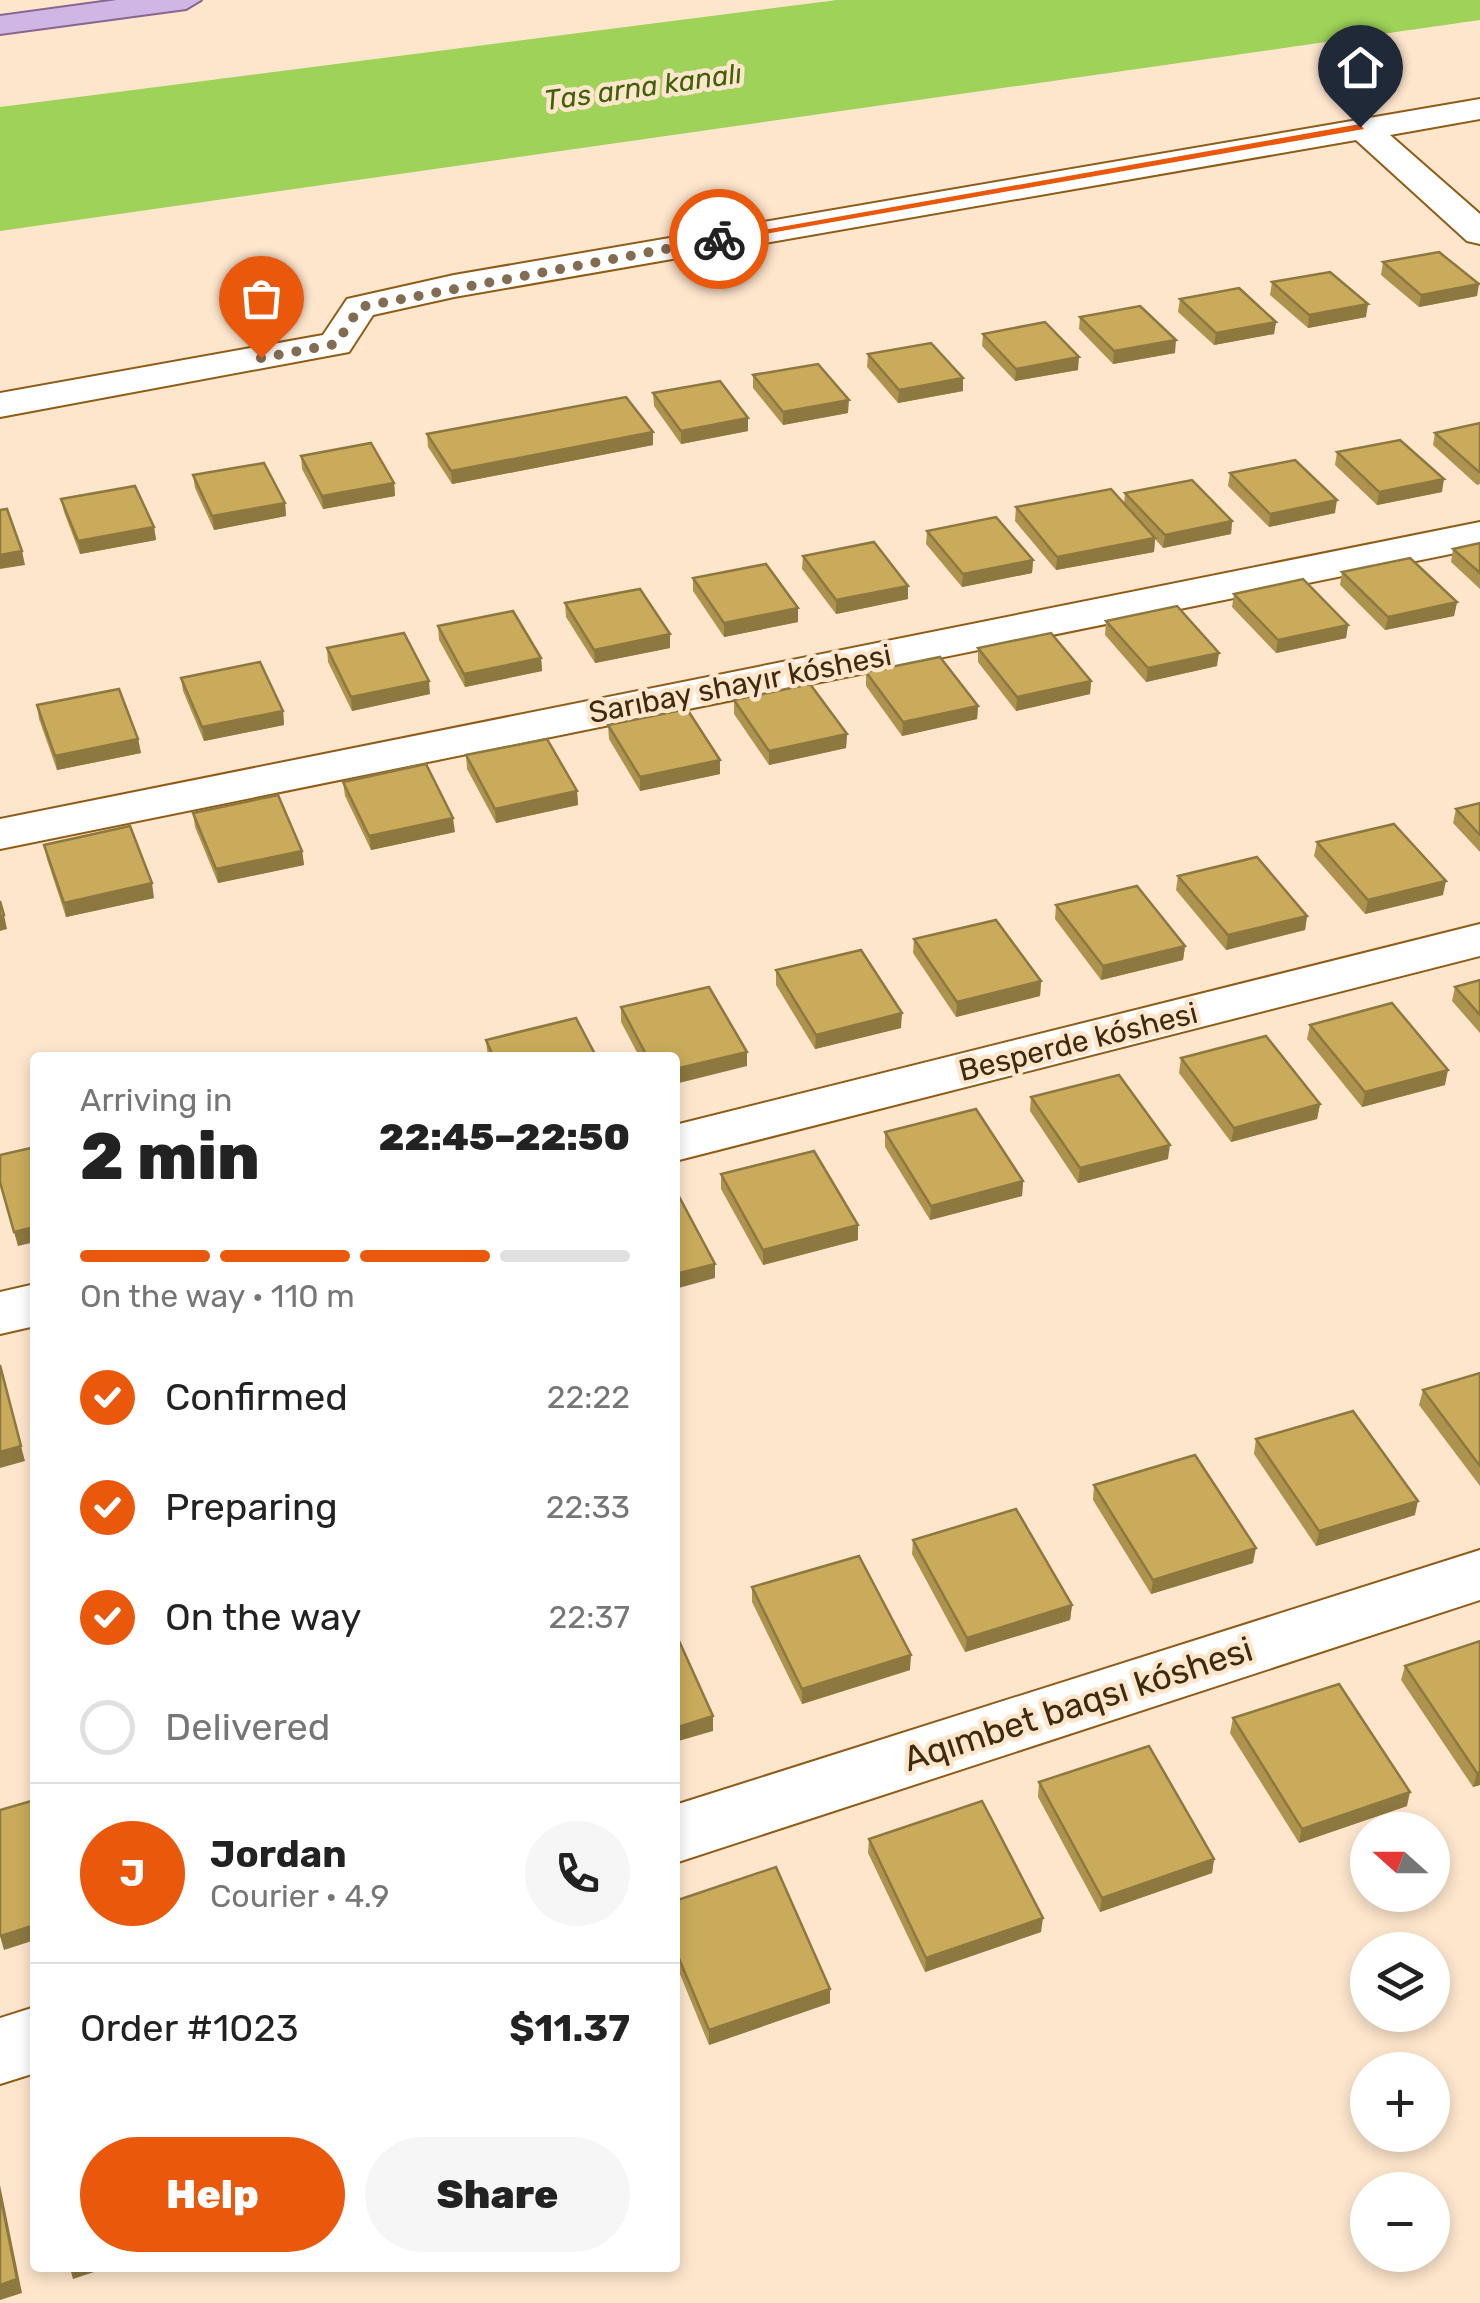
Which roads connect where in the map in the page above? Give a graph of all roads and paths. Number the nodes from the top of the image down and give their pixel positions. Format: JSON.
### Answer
{"nodes":[{"id":1,"x":186,"y":0,"type":"edge"},
{"id":2,"x":0,"y":25,"type":"edge"},
{"id":3,"x":1480,"y":109,"type":"edge"},
{"id":4,"x":1360,"y":127,"type":"junction"},
{"id":5,"x":1480,"y":233,"type":"edge"},
{"id":6,"x":0,"y":405,"type":"edge"},
{"id":7,"x":1480,"y":535,"type":"edge"},
{"id":8,"x":0,"y":834,"type":"edge"},
{"id":9,"x":1480,"y":940,"type":"edge"},
{"id":10,"x":680,"y":1142,"type":"edge"},
{"id":11,"x":30,"y":1305,"type":"edge"},
{"id":12,"x":0,"y":1314,"type":"edge"},
{"id":13,"x":1480,"y":1575,"type":"edge"},
{"id":14,"x":680,"y":1832,"type":"edge"},
{"id":15,"x":30,"y":2042,"type":"edge"},
{"id":16,"x":0,"y":2051,"type":"edge"}],
"edges":[{"from":1,"to":2,"type":"main road"},
{"from":3,"to":4,"type":"street"},
{"from":4,"to":5,"type":"street"},
{"from":4,"to":6,"type":"street"},
{"from":7,"to":8,"type":"street","name":"Sarıbay shayır kóshesi"},
{"from":9,"to":10,"type":"street","name":"Besperde kóshesi"},
{"from":11,"to":12,"type":"street"},
{"from":13,"to":14,"type":"street","name":"Aqımbet baqsı kóshesi"},
{"from":15,"to":16,"type":"street"}]}
